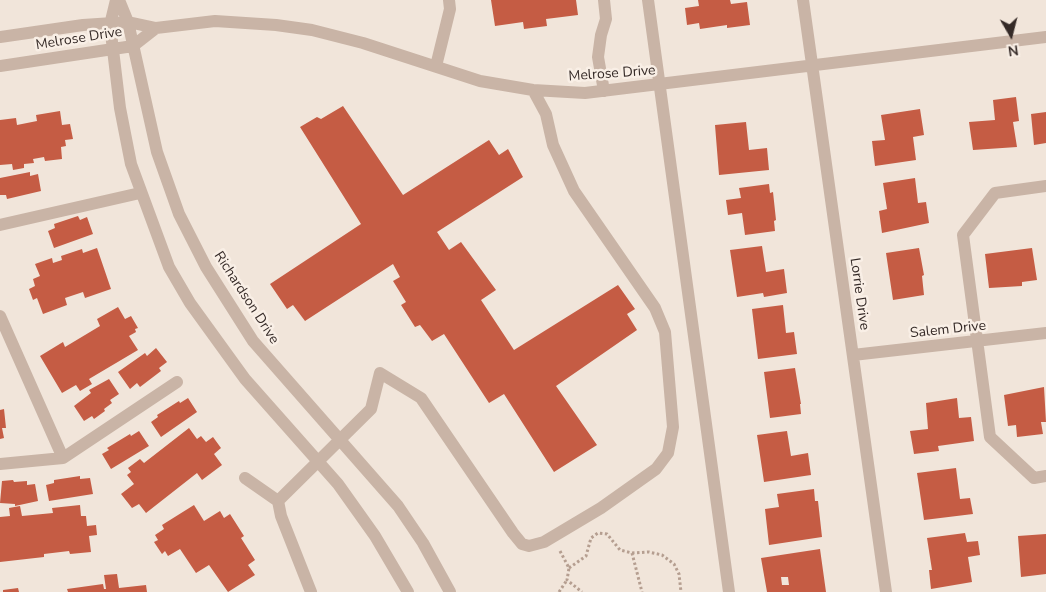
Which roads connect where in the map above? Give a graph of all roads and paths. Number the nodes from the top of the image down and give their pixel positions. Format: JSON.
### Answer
{"nodes":[{"id":1,"x":117,"y":0,"type":"edge"},
{"id":2,"x":449,"y":0,"type":"edge"},
{"id":3,"x":604,"y":0,"type":"edge"},
{"id":4,"x":648,"y":0,"type":"edge"},
{"id":5,"x":803,"y":0,"type":"edge"},
{"id":6,"x":128,"y":22,"type":"junction"},
{"id":7,"x":110,"y":24,"type":"junction"},
{"id":8,"x":156,"y":28,"type":"junction"},
{"id":9,"x":0,"y":36,"type":"edge"},
{"id":10,"x":1046,"y":37,"type":"edge"},
{"id":11,"x":133,"y":46,"type":"junction"},
{"id":12,"x":113,"y":50,"type":"junction"},
{"id":13,"x":0,"y":66,"type":"edge"},
{"id":14,"x":436,"y":66,"type":"junction"},
{"id":15,"x":812,"y":67,"type":"junction"},
{"id":16,"x":659,"y":85,"type":"junction"},
{"id":17,"x":533,"y":90,"type":"junction"},
{"id":18,"x":604,"y":92,"type":"junction"},
{"id":19,"x":1046,"y":186,"type":"edge"},
{"id":20,"x":140,"y":193,"type":"junction"},
{"id":21,"x":0,"y":225,"type":"edge"},
{"id":22,"x":0,"y":316,"type":"edge"},
{"id":23,"x":1046,"y":333,"type":"edge"},
{"id":24,"x":976,"y":343,"type":"junction"},
{"id":25,"x":853,"y":355,"type":"junction"},
{"id":26,"x":177,"y":382,"type":"dead end"},
{"id":27,"x":341,"y":439,"type":"junction"},
{"id":28,"x":63,"y":458,"type":"junction"},
{"id":29,"x":318,"y":462,"type":"junction"},
{"id":30,"x":0,"y":464,"type":"edge"},
{"id":31,"x":1046,"y":476,"type":"edge"},
{"id":32,"x":245,"y":478,"type":"dead end"},
{"id":33,"x":278,"y":501,"type":"junction"},
{"id":34,"x":559,"y":548,"type":"dead end"},
{"id":35,"x":632,"y":553,"type":"junction"},
{"id":36,"x":569,"y":568,"type":"junction"},
{"id":37,"x":567,"y":580,"type":"junction"},
{"id":38,"x":311,"y":592,"type":"edge"},
{"id":39,"x":408,"y":592,"type":"edge"},
{"id":40,"x":450,"y":592,"type":"edge"},
{"id":41,"x":560,"y":592,"type":"edge"},
{"id":42,"x":582,"y":592,"type":"edge"},
{"id":43,"x":642,"y":592,"type":"edge"},
{"id":44,"x":681,"y":592,"type":"edge"},
{"id":45,"x":729,"y":592,"type":"edge"},
{"id":46,"x":886,"y":592,"type":"edge"}],
"edges":[{"from":1,"to":6,"type":"street","name":"Richardson Drive"},
{"from":1,"to":7,"type":"street","name":"Richardson Drive"},
{"from":2,"to":14,"type":"street"},
{"from":3,"to":18,"type":"street"},
{"from":4,"to":16,"type":"street"},
{"from":5,"to":15,"type":"street","name":"Lorrie Drive"},
{"from":6,"to":7,"type":"street","name":"Melrose Drive"},
{"from":6,"to":8,"type":"street","name":"Melrose Drive"},
{"from":6,"to":11,"type":"street","name":"Richardson Drive"},
{"from":7,"to":9,"type":"street","name":"Melrose Drive"},
{"from":7,"to":12,"type":"street","name":"Richardson Drive"},
{"from":8,"to":11,"type":"street","name":"Melrose Drive"},
{"from":8,"to":14,"type":"street","name":"Melrose Drive"},
{"from":10,"to":15,"type":"street","name":"Melrose Drive"},
{"from":11,"to":12,"type":"street","name":"Melrose Drive"},
{"from":11,"to":27,"type":"street","name":"Richardson Drive"},
{"from":12,"to":13,"type":"street","name":"Melrose Drive"},
{"from":12,"to":20,"type":"street","name":"Richardson Drive"},
{"from":14,"to":17,"type":"street","name":"Melrose Drive"},
{"from":15,"to":16,"type":"street","name":"Melrose Drive"},
{"from":15,"to":25,"type":"street","name":"Lorrie Drive"},
{"from":16,"to":18,"type":"street","name":"Melrose Drive"},
{"from":16,"to":45,"type":"street"},
{"from":17,"to":18,"type":"street","name":"Melrose Drive"},
{"from":17,"to":27,"type":"street"},
{"from":19,"to":24,"type":"street"},
{"from":20,"to":21,"type":"street"},
{"from":20,"to":29,"type":"street","name":"Richardson Drive"},
{"from":22,"to":28,"type":"street"},
{"from":23,"to":24,"type":"street","name":"Salem Drive"},
{"from":24,"to":25,"type":"street","name":"Salem Drive"},
{"from":24,"to":31,"type":"street"},
{"from":25,"to":46,"type":"street","name":"Lorrie Drive"},
{"from":26,"to":28,"type":"street"},
{"from":27,"to":29,"type":"street"},
{"from":27,"to":40,"type":"street","name":"Richardson Drive"},
{"from":28,"to":30,"type":"street"},
{"from":29,"to":33,"type":"street"},
{"from":29,"to":39,"type":"street","name":"Richardson Drive"},
{"from":32,"to":33,"type":"street"},
{"from":33,"to":38,"type":"street"},
{"from":34,"to":36,"type":"path"},
{"from":35,"to":36,"type":"path"},
{"from":35,"to":43,"type":"path"},
{"from":35,"to":44,"type":"path"},
{"from":36,"to":37,"type":"path"},
{"from":37,"to":41,"type":"path"},
{"from":37,"to":42,"type":"path"}]}
